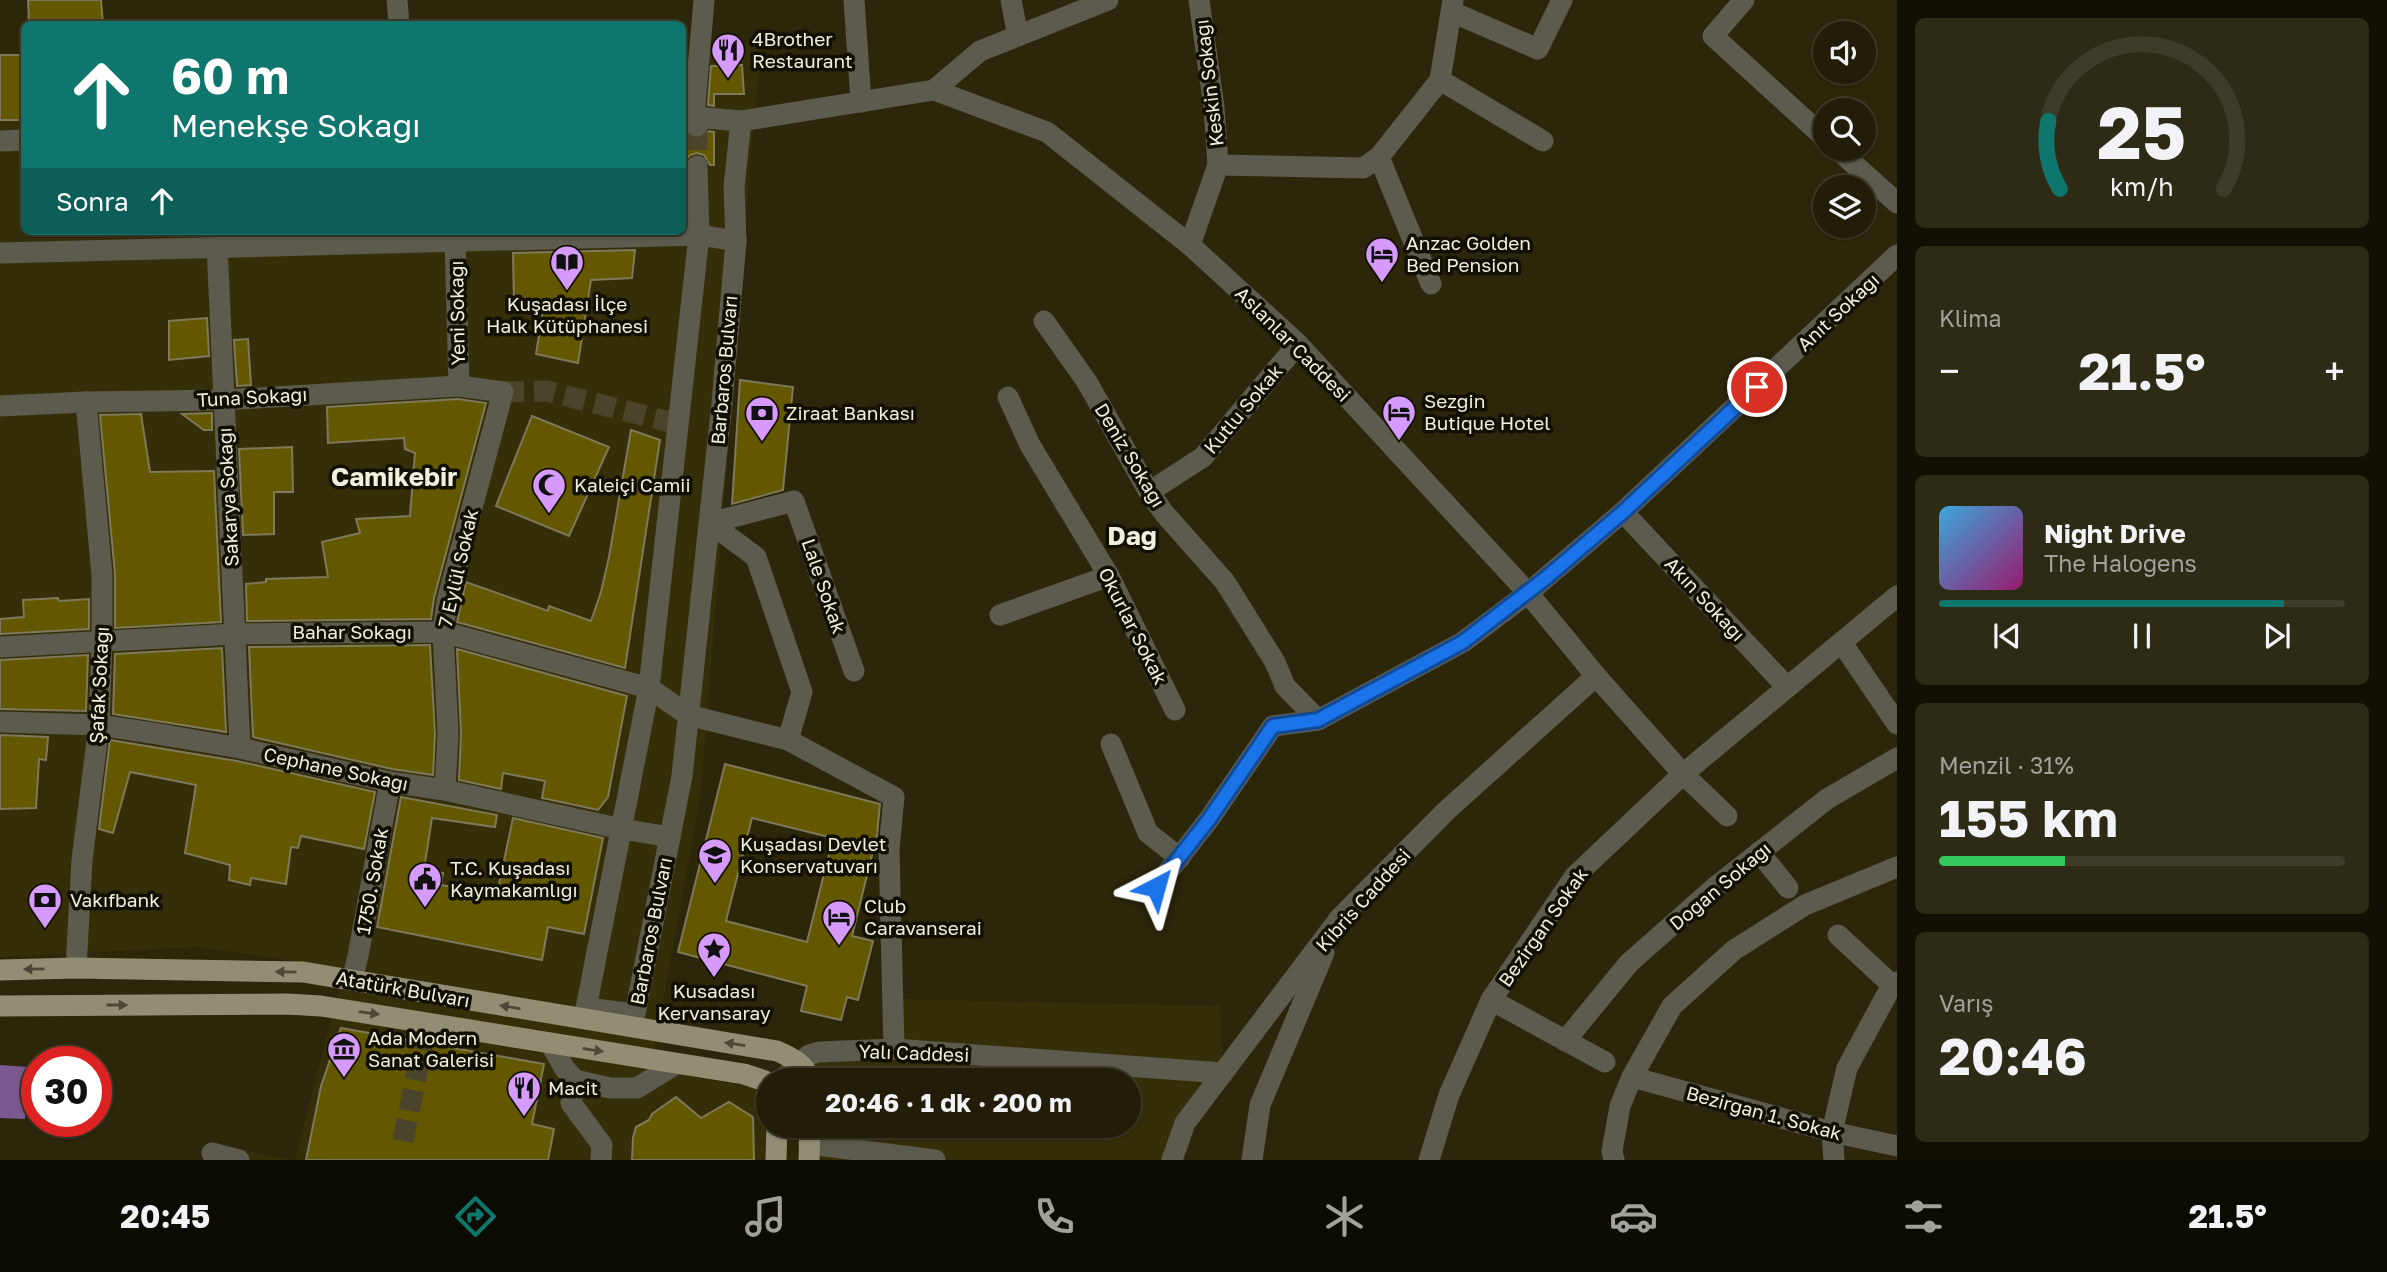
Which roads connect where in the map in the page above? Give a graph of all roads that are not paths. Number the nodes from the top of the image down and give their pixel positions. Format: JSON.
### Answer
{"nodes":[{"id":1,"x":397,"y":0,"type":"edge"},
{"id":2,"x":704,"y":0,"type":"edge"},
{"id":3,"x":854,"y":0,"type":"edge"},
{"id":4,"x":1011,"y":0,"type":"edge"},
{"id":5,"x":1108,"y":0,"type":"edge"},
{"id":6,"x":1199,"y":0,"type":"edge"},
{"id":7,"x":1562,"y":0,"type":"edge"},
{"id":8,"x":1744,"y":0,"type":"edge"},
{"id":9,"x":1453,"y":6,"type":"edge"},
{"id":10,"x":399,"y":21,"type":"edge"},
{"id":11,"x":1018,"y":36,"type":"junction"},
{"id":12,"x":1440,"y":80,"type":"junction"},
{"id":13,"x":934,"y":90,"type":"junction"},
{"id":14,"x":861,"y":102,"type":"junction"},
{"id":15,"x":691,"y":120,"type":"edge"},
{"id":16,"x":741,"y":121,"type":"junction"},
{"id":17,"x":1813,"y":127,"type":"edge"},
{"id":18,"x":21,"y":140,"type":"edge"},
{"id":19,"x":0,"y":141,"type":"edge"},
{"id":20,"x":1543,"y":141,"type":"dead end"},
{"id":21,"x":1379,"y":157,"type":"junction"},
{"id":22,"x":1850,"y":161,"type":"edge"},
{"id":23,"x":1218,"y":165,"type":"junction"},
{"id":24,"x":697,"y":166,"type":"tunnel mouth"},
{"id":25,"x":1897,"y":203,"type":"edge"},
{"id":26,"x":699,"y":235,"type":"junction"},
{"id":27,"x":456,"y":240,"type":"junction"},
{"id":28,"x":736,"y":241,"type":"junction"},
{"id":29,"x":1190,"y":245,"type":"junction"},
{"id":30,"x":217,"y":246,"type":"junction"},
{"id":31,"x":0,"y":253,"type":"edge"},
{"id":32,"x":1897,"y":255,"type":"edge"},
{"id":33,"x":1431,"y":284,"type":"dead end"},
{"id":34,"x":1044,"y":321,"type":"dead end"},
{"id":35,"x":1298,"y":344,"type":"junction"},
{"id":36,"x":458,"y":386,"type":"junction"},
{"id":37,"x":503,"y":392,"type":"joint"},
{"id":38,"x":1008,"y":397,"type":"dead end"},
{"id":39,"x":223,"y":400,"type":"junction"},
{"id":40,"x":86,"y":401,"type":"junction"},
{"id":41,"x":0,"y":406,"type":"edge"},
{"id":42,"x":1150,"y":492,"type":"junction"},
{"id":43,"x":1623,"y":512,"type":"junction"},
{"id":44,"x":710,"y":523,"type":"junction"},
{"id":45,"x":1109,"y":576,"type":"junction"},
{"id":46,"x":1528,"y":593,"type":"junction"},
{"id":47,"x":1897,"y":596,"type":"edge"},
{"id":48,"x":1000,"y":615,"type":"dead end"},
{"id":49,"x":443,"y":632,"type":"junction"},
{"id":50,"x":236,"y":634,"type":"junction"},
{"id":51,"x":102,"y":641,"type":"junction"},
{"id":52,"x":1842,"y":643,"type":"junction"},
{"id":53,"x":0,"y":646,"type":"edge"},
{"id":54,"x":854,"y":671,"type":"dead end"},
{"id":55,"x":1596,"y":676,"type":"junction"},
{"id":56,"x":1787,"y":687,"type":"junction"},
{"id":57,"x":649,"y":688,"type":"junction"},
{"id":58,"x":1175,"y":710,"type":"dead end"},
{"id":59,"x":688,"y":715,"type":"junction"},
{"id":60,"x":1318,"y":720,"type":"junction"},
{"id":61,"x":0,"y":722,"type":"edge"},
{"id":62,"x":1897,"y":724,"type":"edge"},
{"id":63,"x":99,"y":725,"type":"junction"},
{"id":64,"x":788,"y":740,"type":"junction"},
{"id":65,"x":1111,"y":744,"type":"dead end"},
{"id":66,"x":240,"y":748,"type":"junction"},
{"id":67,"x":1897,"y":758,"type":"edge"},
{"id":68,"x":1683,"y":774,"type":"junction"},
{"id":69,"x":390,"y":782,"type":"junction"},
{"id":70,"x":444,"y":790,"type":"junction"},
{"id":71,"x":1727,"y":816,"type":"dead end"},
{"id":72,"x":622,"y":829,"type":"junction"},
{"id":73,"x":670,"y":837,"type":"junction"},
{"id":74,"x":1759,"y":852,"type":"junction"},
{"id":75,"x":1180,"y":858,"type":"junction"},
{"id":76,"x":1897,"y":867,"type":"edge"},
{"id":77,"x":1156,"y":887,"type":"dead end"},
{"id":78,"x":1788,"y":888,"type":"dead end"},
{"id":79,"x":1339,"y":919,"type":"junction"},
{"id":80,"x":1838,"y":935,"type":"dead end"},
{"id":81,"x":76,"y":968,"type":"junction"},
{"id":82,"x":0,"y":970,"type":"edge"},
{"id":83,"x":352,"y":980,"type":"junction"},
{"id":84,"x":1895,"y":983,"type":"edge"},
{"id":85,"x":1491,"y":1000,"type":"junction"},
{"id":86,"x":0,"y":1006,"type":"edge"},
{"id":87,"x":1565,"y":1041,"type":"junction"},
{"id":88,"x":550,"y":1043,"type":"junction"},
{"id":89,"x":894,"y":1049,"type":"junction"},
{"id":90,"x":1605,"y":1062,"type":"dead end"},
{"id":91,"x":676,"y":1064,"type":"junction"},
{"id":92,"x":801,"y":1068,"type":"edge"},
{"id":93,"x":806,"y":1068,"type":"edge"},
{"id":94,"x":1223,"y":1073,"type":"junction"},
{"id":95,"x":1632,"y":1077,"type":"junction"},
{"id":96,"x":756,"y":1078,"type":"edge"},
{"id":97,"x":575,"y":1080,"type":"junction"},
{"id":98,"x":1832,"y":1132,"type":"junction"},
{"id":99,"x":777,"y":1138,"type":"edge"},
{"id":100,"x":809,"y":1143,"type":"edge"},
{"id":101,"x":1897,"y":1146,"type":"edge"},
{"id":102,"x":212,"y":1153,"type":"dead end"},
{"id":103,"x":239,"y":1160,"type":"edge"},
{"id":104,"x":601,"y":1160,"type":"edge"},
{"id":105,"x":776,"y":1160,"type":"edge"},
{"id":106,"x":935,"y":1160,"type":"edge"},
{"id":107,"x":1172,"y":1160,"type":"edge"},
{"id":108,"x":1252,"y":1160,"type":"edge"},
{"id":109,"x":1429,"y":1160,"type":"edge"},
{"id":110,"x":1614,"y":1160,"type":"edge"},
{"id":111,"x":1834,"y":1160,"type":"edge"}],
"edges":[{"from":1,"to":10,"type":"street"},
{"from":2,"to":15,"type":"street"},
{"from":3,"to":14,"type":"street"},
{"from":4,"to":11,"type":"street"},
{"from":5,"to":11,"type":"street"},
{"from":6,"to":23,"type":"street","name":"Keskin Sokağı"},
{"from":7,"to":9,"type":"street"},
{"from":8,"to":17,"type":"street"},
{"from":9,"to":12,"type":"street"},
{"from":11,"to":13,"type":"street"},
{"from":12,"to":20,"type":"street"},
{"from":12,"to":21,"type":"street"},
{"from":13,"to":14,"type":"street","name":"Aslanlar Caddesi"},
{"from":13,"to":29,"type":"street","name":"Aslanlar Caddesi"},
{"from":14,"to":16,"type":"street","name":"Aslanlar Caddesi"},
{"from":15,"to":16,"type":"street","name":"Aslanlar Caddesi"},
{"from":16,"to":28,"type":"street","name":"Barbaros Bulvarı"},
{"from":18,"to":19,"type":"street"},
{"from":21,"to":23,"type":"street"},
{"from":21,"to":33,"type":"street"},
{"from":22,"to":25,"type":"street"},
{"from":23,"to":29,"type":"street","name":"Keskin Sokağı"},
{"from":24,"to":26,"type":"street","name":"Barbaros Bulvarı"},
{"from":26,"to":27,"type":"street"},
{"from":26,"to":28,"type":"street"},
{"from":26,"to":57,"type":"street","name":"Barbaros Bulvarı"},
{"from":27,"to":30,"type":"street"},
{"from":27,"to":36,"type":"street","name":"Yeni Sokağı"},
{"from":28,"to":44,"type":"street","name":"Barbaros Bulvarı"},
{"from":29,"to":35,"type":"street","name":"Aslanlar Caddesi"},
{"from":30,"to":31,"type":"street"},
{"from":30,"to":39,"type":"street","name":"Sakarya Sokağı"},
{"from":32,"to":43,"type":"street","name":"Anıt Sokağı"},
{"from":34,"to":42,"type":"street","name":"Deniz Sokağı"},
{"from":35,"to":42,"type":"street","name":"Kutlu Sokak"},
{"from":35,"to":46,"type":"street","name":"Aslanlar Caddesi"},
{"from":36,"to":37,"type":"street","name":"Tuna Sokağı"},
{"from":36,"to":39,"type":"street","name":"Tuna Sokağı"},
{"from":37,"to":49,"type":"street","name":"7 Eylül Sokak"},
{"from":38,"to":45,"type":"street","name":"Okurlar Sokak"},
{"from":39,"to":40,"type":"street","name":"Tuna Sokağı"},
{"from":39,"to":50,"type":"street","name":"Sakarya Sokağı"},
{"from":40,"to":41,"type":"street","name":"Tuna Sokağı"},
{"from":40,"to":51,"type":"street","name":"Şafak Sokağı"},
{"from":42,"to":60,"type":"street","name":"Deniz Sokağı"},
{"from":43,"to":46,"type":"street","name":"Anıt Sokağı"},
{"from":43,"to":56,"type":"street","name":"Akın Sokağı"},
{"from":44,"to":54,"type":"street","name":"Lale Sokak"},
{"from":44,"to":59,"type":"street","name":"Barbaros Bulvarı"},
{"from":44,"to":64,"type":"street"},
{"from":45,"to":48,"type":"street"},
{"from":45,"to":58,"type":"street","name":"Okurlar Sokak"},
{"from":46,"to":55,"type":"street","name":"Aslanlar Caddesi"},
{"from":46,"to":60,"type":"street","name":"Anıt Sokağı"},
{"from":47,"to":52,"type":"street","name":"Bezirgan Sokak"},
{"from":49,"to":50,"type":"street","name":"Bahar Sokağı"},
{"from":49,"to":57,"type":"street","name":"Bahar Sokağı"},
{"from":49,"to":70,"type":"street","name":"7 Eylül Sokak"},
{"from":50,"to":51,"type":"street","name":"Bahar Sokağı"},
{"from":50,"to":66,"type":"street","name":"Sakarya Sokağı"},
{"from":51,"to":53,"type":"street","name":"Bahar Sokağı"},
{"from":51,"to":63,"type":"street","name":"Şafak Sokağı"},
{"from":52,"to":56,"type":"street","name":"Bezirgan Sokak"},
{"from":52,"to":62,"type":"street"},
{"from":55,"to":68,"type":"street","name":"Aslanlar Caddesi"},
{"from":55,"to":79,"type":"street","name":"Kibris Caddesi"},
{"from":56,"to":68,"type":"street","name":"Bezirgan Sokak"},
{"from":57,"to":59,"type":"street","name":"Bahar Sokağı"},
{"from":57,"to":72,"type":"street","name":"Barbaros Bulvarı"},
{"from":59,"to":64,"type":"street"},
{"from":59,"to":73,"type":"street","name":"Barbaros Bulvarı"},
{"from":60,"to":75,"type":"street"},
{"from":61,"to":63,"type":"street","name":"Cephane Sokağı"},
{"from":63,"to":66,"type":"street","name":"Cephane Sokağı"},
{"from":63,"to":81,"type":"street","name":"Şafak Sokağı"},
{"from":64,"to":89,"type":"street"},
{"from":65,"to":75,"type":"street"},
{"from":66,"to":69,"type":"street","name":"Cephane Sokağı"},
{"from":67,"to":74,"type":"street","name":"Doğan Sokağı"},
{"from":68,"to":71,"type":"street","name":"Aslanlar Caddesi"},
{"from":68,"to":85,"type":"street","name":"Bezirgan Sokak"},
{"from":69,"to":70,"type":"street","name":"Cephane Sokağı"},
{"from":69,"to":83,"type":"street","name":"1750. Sokak"},
{"from":70,"to":72,"type":"street","name":"Cephane Sokağı"},
{"from":72,"to":73,"type":"street","name":"Cephane Sokağı"},
{"from":72,"to":73,"type":"street","name":"Barbaros Bulvarı"},
{"from":74,"to":78,"type":"street"},
{"from":74,"to":87,"type":"street","name":"Doğan Sokağı"},
{"from":75,"to":77,"type":"street"},
{"from":76,"to":95,"type":"street"},
{"from":79,"to":94,"type":"street","name":"Kibris Caddesi"},
{"from":79,"to":108,"type":"street"},
{"from":80,"to":84,"type":"street"},
{"from":81,"to":82,"type":"main road","name":"Atatürk Bulvarı","one_way":true},
{"from":83,"to":81,"type":"main road","name":"Atatürk Bulvarı","one_way":true},
{"from":92,"to":83,"type":"main road","name":"Atatürk Bulvarı","one_way":true},
{"from":84,"to":98,"type":"street"},
{"from":85,"to":87,"type":"street"},
{"from":85,"to":109,"type":"street","name":"Bezirgan Sokak"},
{"from":86,"to":88,"type":"main road","name":"Atatürk Bulvarı","one_way":true},
{"from":87,"to":90,"type":"street"},
{"from":88,"to":91,"type":"main road","name":"Atatürk Bulvarı","one_way":true},
{"from":88,"to":97,"type":"street"},
{"from":89,"to":93,"type":"street","name":"Yalı Caddesi"},
{"from":89,"to":94,"type":"street","name":"Yalı Caddesi"},
{"from":91,"to":96,"type":"main road","name":"Atatürk Bulvarı"},
{"from":91,"to":97,"type":"street"},
{"from":94,"to":107,"type":"street","name":"Kibris Caddesi"},
{"from":95,"to":98,"type":"street","name":"Bezirgan 1. Sokak"},
{"from":95,"to":110,"type":"street"},
{"from":97,"to":104,"type":"street"},
{"from":98,"to":101,"type":"street","name":"Bezirgan 1. Sokak"},
{"from":98,"to":111,"type":"street"},
{"from":99,"to":105,"type":"main road"},
{"from":100,"to":106,"type":"street"},
{"from":102,"to":103,"type":"street"}]}
